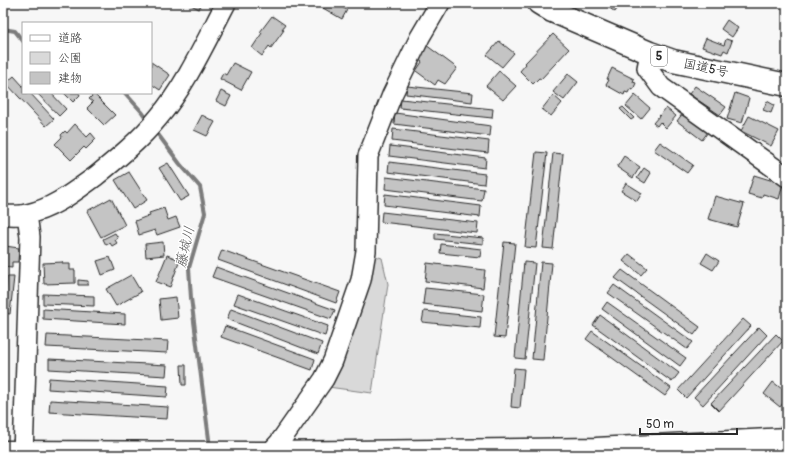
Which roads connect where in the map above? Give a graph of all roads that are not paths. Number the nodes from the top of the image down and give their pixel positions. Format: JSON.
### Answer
{"nodes":[{"id":1,"x":226,"y":3,"type":"edge"},
{"id":2,"x":440,"y":3,"type":"edge"},
{"id":3,"x":539,"y":3,"type":"edge"},
{"id":4,"x":650,"y":53,"type":"junction"},
{"id":5,"x":787,"y":85,"type":"edge"},
{"id":6,"x":787,"y":176,"type":"edge"},
{"id":7,"x":27,"y":214,"type":"junction"},
{"id":8,"x":3,"y":215,"type":"edge"},
{"id":9,"x":787,"y":439,"type":"edge"},
{"id":10,"x":16,"y":453,"type":"edge"},
{"id":11,"x":268,"y":454,"type":"edge"}],
"edges":[{"from":1,"to":7,"type":"street"},
{"from":2,"to":11,"type":"street"},
{"from":3,"to":4,"type":"highway","name":"国道5号","number":"5"},
{"from":4,"to":5,"type":"highway","name":"国道5号","number":"5"},
{"from":4,"to":6,"type":"street"},
{"from":7,"to":8,"type":"street"},
{"from":7,"to":10,"type":"street"},
{"from":9,"to":11,"type":"highway"},
{"from":10,"to":11,"type":"highway"}]}
